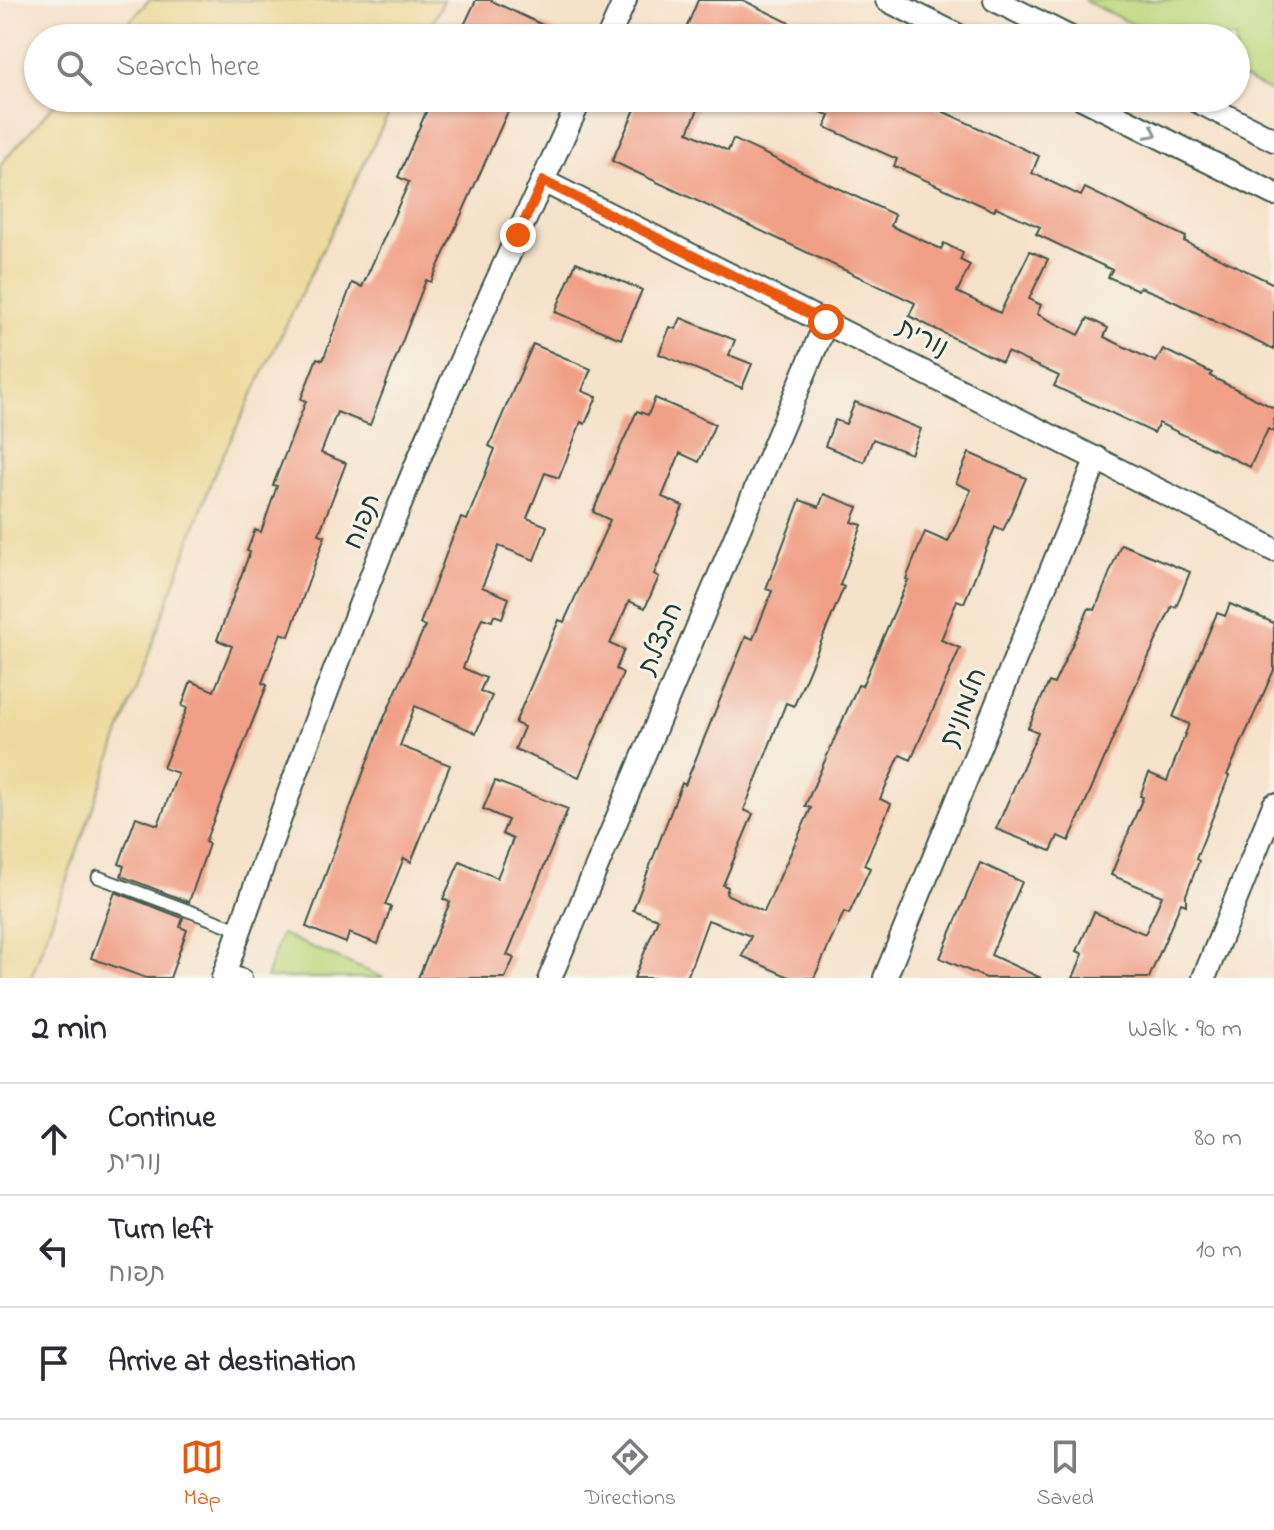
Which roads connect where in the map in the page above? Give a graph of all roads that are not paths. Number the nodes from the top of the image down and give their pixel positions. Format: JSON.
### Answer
{"nodes":[{"id":1,"x":625,"y":0,"type":"edge"},
{"id":2,"x":887,"y":0,"type":"edge"},
{"id":3,"x":995,"y":0,"type":"edge"},
{"id":4,"x":614,"y":24,"type":"edge"},
{"id":5,"x":935,"y":24,"type":"edge"},
{"id":6,"x":1043,"y":24,"type":"edge"},
{"id":7,"x":575,"y":112,"type":"edge"},
{"id":8,"x":1110,"y":112,"type":"edge"},
{"id":9,"x":1219,"y":112,"type":"edge"},
{"id":10,"x":1274,"y":140,"type":"edge"},
{"id":11,"x":543,"y":181,"type":"junction"},
{"id":12,"x":1274,"y":194,"type":"edge"},
{"id":13,"x":826,"y":322,"type":"junction"},
{"id":14,"x":1097,"y":458,"type":"junction"},
{"id":15,"x":1274,"y":550,"type":"edge"},
{"id":16,"x":1274,"y":805,"type":"edge"},
{"id":17,"x":98,"y":877,"type":"dead end"},
{"id":18,"x":240,"y":930,"type":"junction"},
{"id":19,"x":231,"y":976,"type":"edge"},
{"id":20,"x":550,"y":978,"type":"edge"},
{"id":21,"x":885,"y":978,"type":"edge"},
{"id":22,"x":1204,"y":978,"type":"edge"}],
"edges":[{"from":1,"to":4,"type":"street"},
{"from":2,"to":5,"type":"street"},
{"from":3,"to":6,"type":"street"},
{"from":7,"to":11,"type":"street","name":"תפוח"},
{"from":8,"to":12,"type":"street","one_way":true},
{"from":9,"to":10,"type":"street"},
{"from":11,"to":13,"type":"street","name":"נורית"},
{"from":11,"to":18,"type":"street","name":"תפוח"},
{"from":13,"to":14,"type":"street","name":"נורית"},
{"from":13,"to":20,"type":"street","name":"חבצלת"},
{"from":14,"to":15,"type":"street","name":"נורית"},
{"from":14,"to":21,"type":"street","name":"חלמונית"},
{"from":16,"to":22,"type":"street"},
{"from":17,"to":18,"type":"lane"},
{"from":18,"to":19,"type":"street","name":"תפוח"}]}
